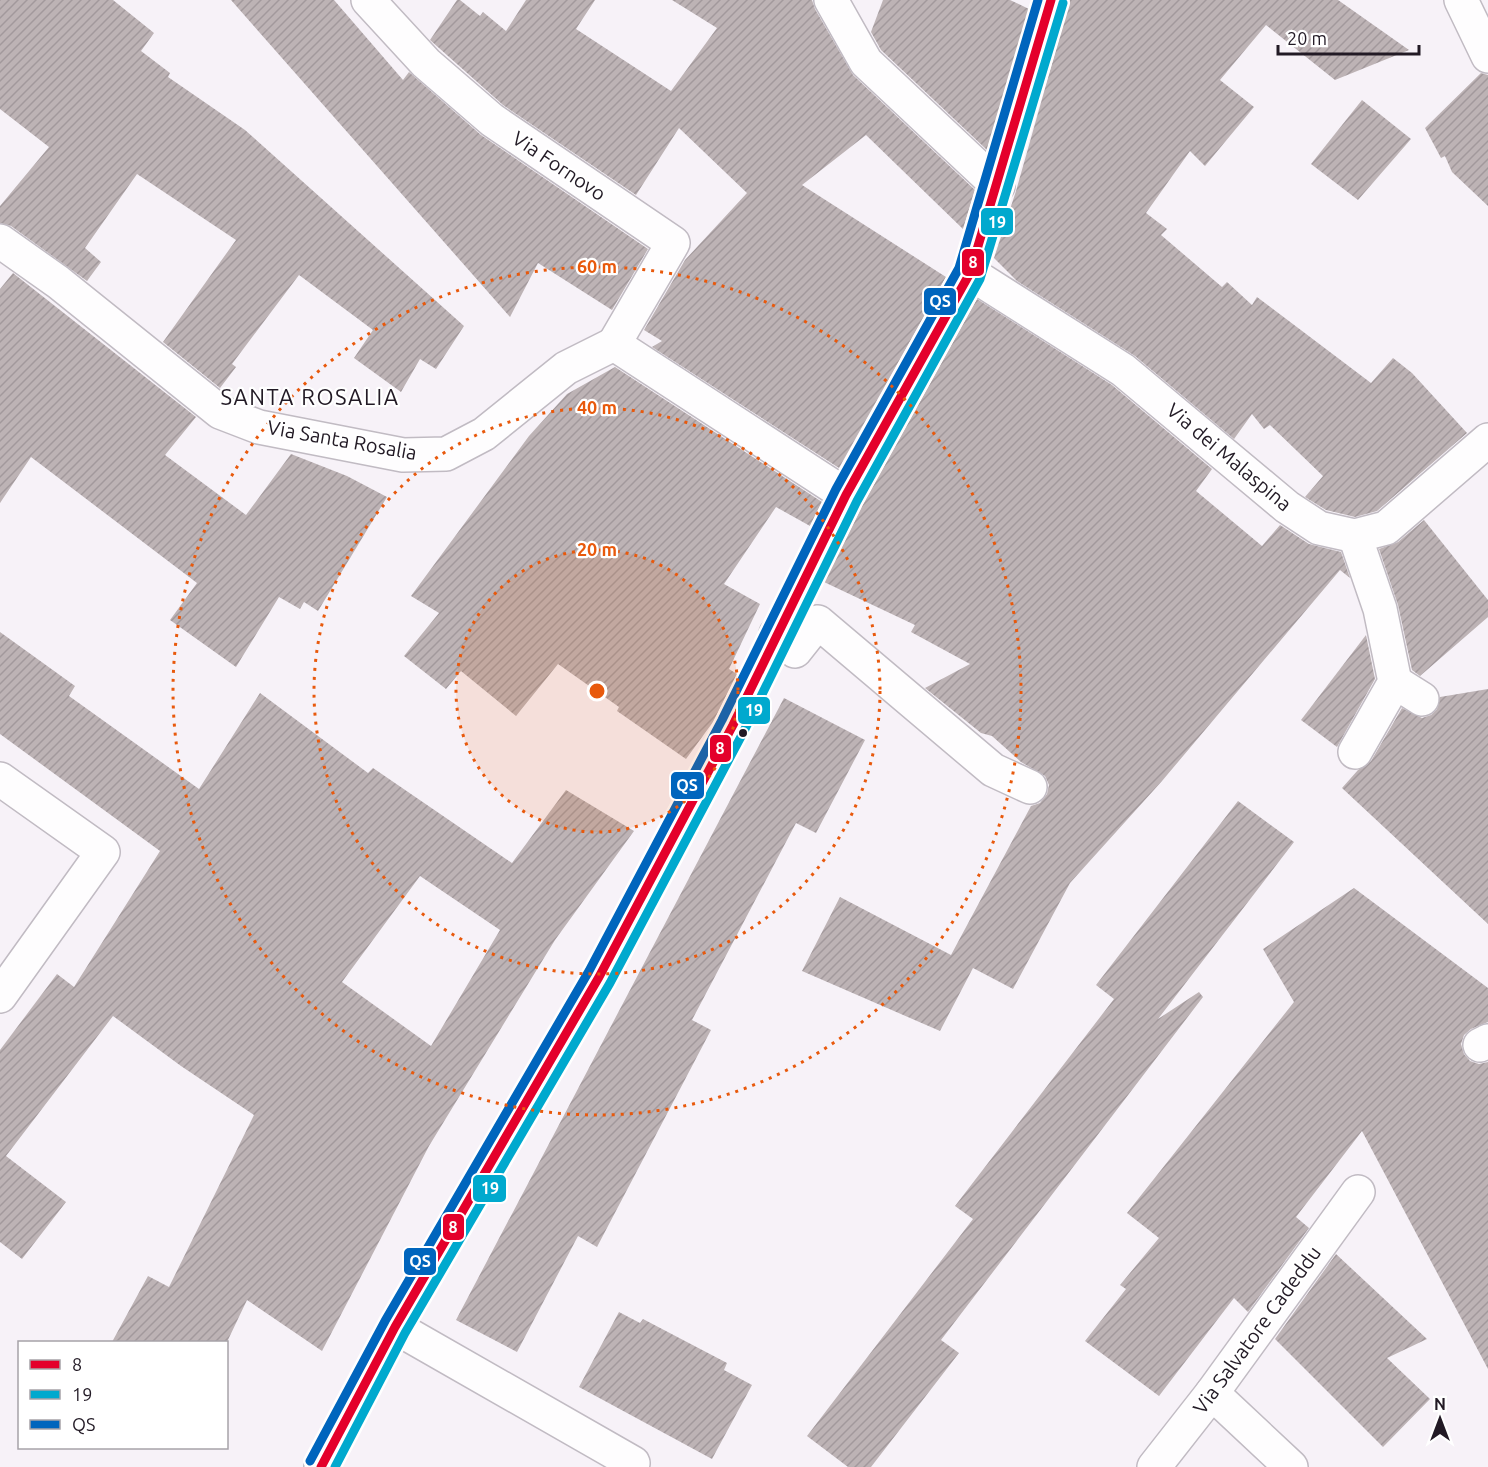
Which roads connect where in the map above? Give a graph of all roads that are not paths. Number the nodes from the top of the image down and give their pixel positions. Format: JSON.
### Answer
{"nodes":[{"id":1,"x":368,"y":0,"type":"edge"},
{"id":2,"x":831,"y":0,"type":"edge"},
{"id":3,"x":1051,"y":0,"type":"edge"},
{"id":4,"x":1461,"y":0,"type":"edge"},
{"id":5,"x":1488,"y":56,"type":"edge"},
{"id":6,"x":998,"y":186,"type":"junction"},
{"id":7,"x":0,"y":241,"type":"edge"},
{"id":8,"x":970,"y":273,"type":"junction"},
{"id":9,"x":614,"y":344,"type":"junction"},
{"id":10,"x":1488,"y":440,"type":"edge"},
{"id":11,"x":846,"y":495,"type":"junction"},
{"id":12,"x":1354,"y":536,"type":"junction"},
{"id":13,"x":776,"y":634,"type":"junction"},
{"id":14,"x":1395,"y":682,"type":"junction"},
{"id":15,"x":1422,"y":699,"type":"dead end"},
{"id":16,"x":1355,"y":752,"type":"dead end"},
{"id":17,"x":0,"y":779,"type":"edge"},
{"id":18,"x":1030,"y":788,"type":"dead end"},
{"id":19,"x":0,"y":996,"type":"edge"},
{"id":20,"x":1358,"y":1192,"type":"dead end"},
{"id":21,"x":395,"y":1327,"type":"junction"},
{"id":22,"x":1212,"y":1393,"type":"junction"},
{"id":23,"x":321,"y":1467,"type":"edge"},
{"id":24,"x":631,"y":1467,"type":"edge"},
{"id":25,"x":1154,"y":1467,"type":"edge"},
{"id":26,"x":1291,"y":1467,"type":"edge"}],
"edges":[{"from":1,"to":9,"type":"street","name":"Via Fornovo"},
{"from":2,"to":6,"type":"street"},
{"from":3,"to":6,"type":"street"},
{"from":4,"to":5,"type":"street"},
{"from":6,"to":8,"type":"street"},
{"from":7,"to":9,"type":"street","name":"Via Santa Rosalia"},
{"from":8,"to":11,"type":"street"},
{"from":8,"to":12,"type":"street","name":"Via dei Malaspina"},
{"from":9,"to":11,"type":"street"},
{"from":10,"to":12,"type":"street","name":"Via dei Malaspina"},
{"from":11,"to":13,"type":"street"},
{"from":12,"to":14,"type":"street"},
{"from":13,"to":18,"type":"street"},
{"from":13,"to":21,"type":"street"},
{"from":14,"to":15,"type":"street"},
{"from":14,"to":16,"type":"street"},
{"from":17,"to":19,"type":"street"},
{"from":20,"to":22,"type":"street","name":"Via Salvatore Cadeddu"},
{"from":21,"to":23,"type":"street"},
{"from":21,"to":24,"type":"street"},
{"from":22,"to":25,"type":"street","name":"Via Salvatore Cadeddu"},
{"from":22,"to":26,"type":"street"}]}
